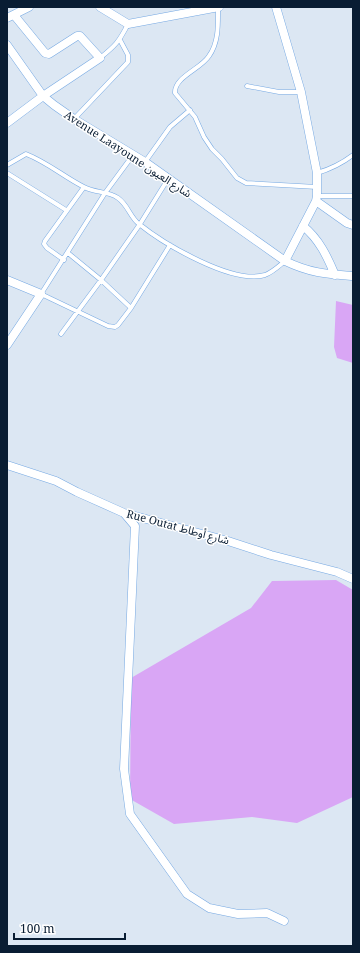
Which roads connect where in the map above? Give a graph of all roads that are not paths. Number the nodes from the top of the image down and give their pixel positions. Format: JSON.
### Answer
{"nodes":[{"id":1,"x":35,"y":7,"type":"edge"},
{"id":2,"x":100,"y":7,"type":"edge"},
{"id":3,"x":218,"y":7,"type":"edge"},
{"id":4,"x":276,"y":7,"type":"edge"},
{"id":5,"x":28,"y":8,"type":"edge"},
{"id":6,"x":11,"y":17,"type":"edge"},
{"id":7,"x":128,"y":24,"type":"junction"},
{"id":8,"x":120,"y":40,"type":"junction"},
{"id":9,"x":7,"y":45,"type":"edge"},
{"id":10,"x":100,"y":58,"type":"junction"},
{"id":11,"x":247,"y":86,"type":"dead end"},
{"id":12,"x":301,"y":92,"type":"junction"},
{"id":13,"x":43,"y":96,"type":"junction"},
{"id":14,"x":190,"y":110,"type":"junction"},
{"id":15,"x":74,"y":119,"type":"junction"},
{"id":16,"x":7,"y":123,"type":"edge"},
{"id":17,"x":133,"y":155,"type":"junction"},
{"id":18,"x":353,"y":155,"type":"edge"},
{"id":19,"x":145,"y":162,"type":"junction"},
{"id":20,"x":7,"y":165,"type":"edge"},
{"id":21,"x":7,"y":173,"type":"edge"},
{"id":22,"x":317,"y":173,"type":"junction"},
{"id":23,"x":168,"y":179,"type":"junction"},
{"id":24,"x":318,"y":187,"type":"junction"},
{"id":25,"x":84,"y":188,"type":"junction"},
{"id":26,"x":105,"y":193,"type":"junction"},
{"id":27,"x":353,"y":196,"type":"edge"},
{"id":28,"x":317,"y":199,"type":"junction"},
{"id":29,"x":66,"y":210,"type":"junction"},
{"id":30,"x":140,"y":224,"type":"junction"},
{"id":31,"x":353,"y":225,"type":"edge"},
{"id":32,"x":303,"y":226,"type":"junction"},
{"id":33,"x":170,"y":245,"type":"junction"},
{"id":34,"x":68,"y":253,"type":"junction"},
{"id":35,"x":64,"y":260,"type":"junction"},
{"id":36,"x":285,"y":260,"type":"junction"},
{"id":37,"x":335,"y":275,"type":"junction"},
{"id":38,"x":353,"y":276,"type":"edge"},
{"id":39,"x":7,"y":280,"type":"edge"},
{"id":40,"x":101,"y":280,"type":"junction"},
{"id":41,"x":41,"y":294,"type":"junction"},
{"id":42,"x":131,"y":308,"type":"junction"},
{"id":43,"x":79,"y":312,"type":"junction"},
{"id":44,"x":61,"y":334,"type":"dead end"},
{"id":45,"x":7,"y":345,"type":"edge"},
{"id":46,"x":7,"y":465,"type":"edge"},
{"id":47,"x":124,"y":513,"type":"junction"},
{"id":48,"x":353,"y":579,"type":"edge"},
{"id":49,"x":284,"y":921,"type":"dead end"}],
"edges":[{"from":1,"to":5,"type":"street"},
{"from":2,"to":7,"type":"street"},
{"from":3,"to":7,"type":"street"},
{"from":3,"to":14,"type":"lane"},
{"from":4,"to":12,"type":"street"},
{"from":5,"to":6,"type":"street"},
{"from":6,"to":10,"type":"street"},
{"from":7,"to":8,"type":"lane"},
{"from":8,"to":10,"type":"lane"},
{"from":8,"to":15,"type":"lane"},
{"from":9,"to":13,"type":"street","name":"Avenue Laayoune شارع العيون"},
{"from":10,"to":13,"type":"street"},
{"from":11,"to":12,"type":"lane"},
{"from":12,"to":22,"type":"street"},
{"from":13,"to":15,"type":"street","name":"Avenue Laayoune شارع العيون"},
{"from":13,"to":16,"type":"street"},
{"from":14,"to":19,"type":"lane"},
{"from":14,"to":24,"type":"lane"},
{"from":15,"to":17,"type":"street","name":"Avenue Laayoune شارع العيون"},
{"from":17,"to":19,"type":"street","name":"Avenue Laayoune شارع العيون"},
{"from":17,"to":26,"type":"lane"},
{"from":18,"to":22,"type":"lane"},
{"from":19,"to":23,"type":"street","name":"Avenue Laayoune شارع العيون"},
{"from":20,"to":25,"type":"lane"},
{"from":21,"to":29,"type":"lane"},
{"from":22,"to":24,"type":"street"},
{"from":23,"to":30,"type":"lane"},
{"from":23,"to":36,"type":"street","name":"Avenue Laayoune شارع العيون"},
{"from":24,"to":28,"type":"street"},
{"from":25,"to":26,"type":"lane"},
{"from":25,"to":29,"type":"lane"},
{"from":26,"to":30,"type":"lane"},
{"from":26,"to":34,"type":"lane"},
{"from":27,"to":28,"type":"lane"},
{"from":28,"to":31,"type":"street"},
{"from":28,"to":32,"type":"street"},
{"from":29,"to":35,"type":"lane"},
{"from":30,"to":33,"type":"lane"},
{"from":30,"to":40,"type":"lane"},
{"from":32,"to":36,"type":"street"},
{"from":32,"to":37,"type":"street"},
{"from":33,"to":36,"type":"lane"},
{"from":33,"to":42,"type":"lane"},
{"from":34,"to":35,"type":"lane"},
{"from":34,"to":40,"type":"lane"},
{"from":35,"to":41,"type":"lane"},
{"from":36,"to":37,"type":"street","name":"Avenue Laayoune شارع العيون"},
{"from":37,"to":38,"type":"street","name":"Avenue Laayoune شارع العيون"},
{"from":39,"to":41,"type":"street"},
{"from":40,"to":42,"type":"lane"},
{"from":40,"to":43,"type":"lane"},
{"from":41,"to":43,"type":"lane"},
{"from":41,"to":45,"type":"street"},
{"from":42,"to":43,"type":"lane"},
{"from":43,"to":44,"type":"lane"},
{"from":46,"to":47,"type":"street","name":"Rue Outat شارع أوطاط"},
{"from":47,"to":48,"type":"street","name":"Rue Outat شارع أوطاط"},
{"from":47,"to":49,"type":"street"}]}
